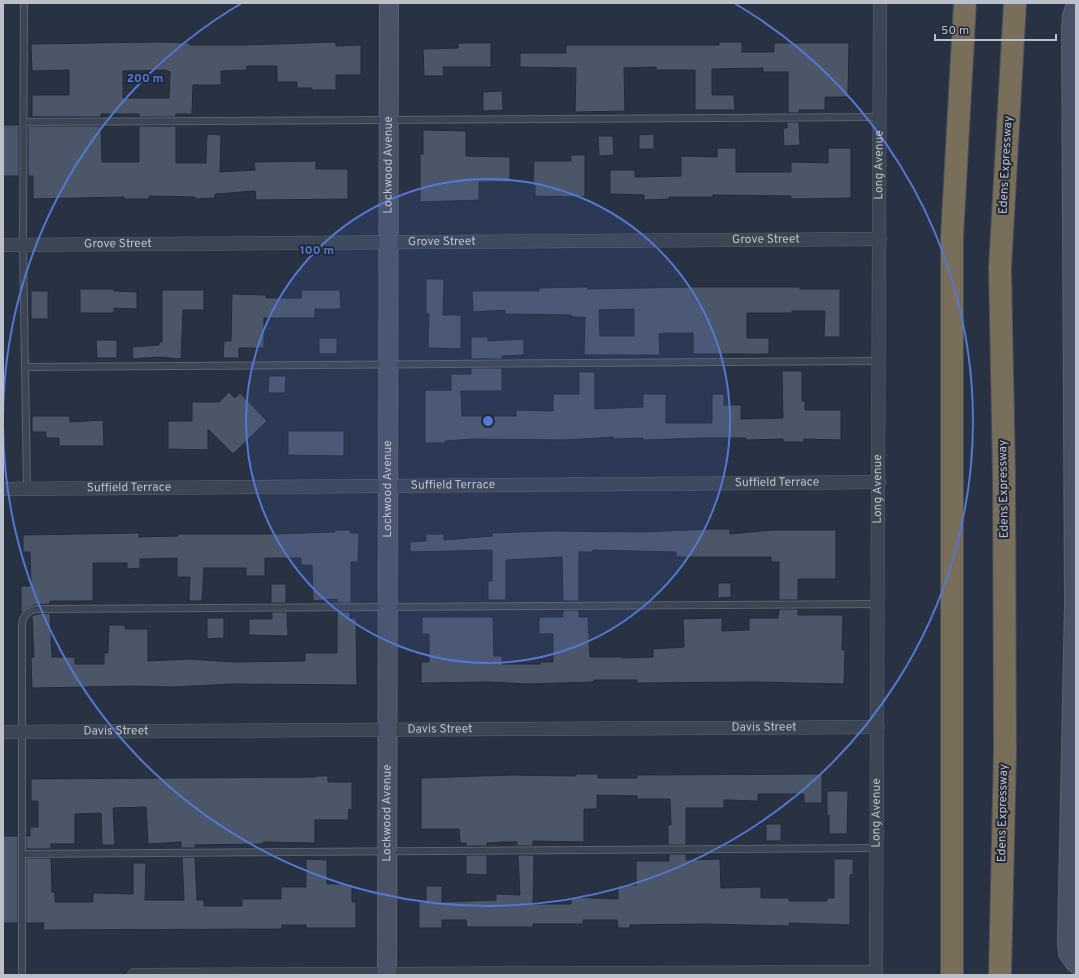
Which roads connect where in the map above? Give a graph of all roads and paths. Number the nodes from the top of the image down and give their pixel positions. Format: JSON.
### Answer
{"nodes":[{"id":1,"x":24,"y":3,"type":"edge"},
{"id":2,"x":389,"y":3,"type":"edge"},
{"id":3,"x":880,"y":3,"type":"edge"},
{"id":4,"x":960,"y":3,"type":"edge"},
{"id":5,"x":965,"y":3,"type":"edge"},
{"id":6,"x":1076,"y":5,"type":"edge"},
{"id":7,"x":1015,"y":6,"type":"edge"},
{"id":8,"x":962,"y":38,"type":"junction"},
{"id":9,"x":880,"y":117,"type":"junction"},
{"id":10,"x":1074,"y":117,"type":"edge"},
{"id":11,"x":388,"y":120,"type":"junction"},
{"id":12,"x":24,"y":122,"type":"junction"},
{"id":13,"x":880,"y":239,"type":"junction"},
{"id":14,"x":1074,"y":239,"type":"edge"},
{"id":15,"x":388,"y":243,"type":"junction"},
{"id":16,"x":3,"y":245,"type":"edge"},
{"id":17,"x":23,"y":245,"type":"junction"},
{"id":18,"x":880,"y":361,"type":"junction"},
{"id":19,"x":388,"y":364,"type":"junction"},
{"id":20,"x":25,"y":367,"type":"junction"},
{"id":21,"x":879,"y":482,"type":"junction"},
{"id":22,"x":1075,"y":482,"type":"edge"},
{"id":23,"x":388,"y":487,"type":"junction"},
{"id":24,"x":3,"y":489,"type":"edge"},
{"id":25,"x":27,"y":489,"type":"junction"},
{"id":26,"x":1075,"y":603,"type":"edge"},
{"id":27,"x":878,"y":604,"type":"junction"},
{"id":28,"x":388,"y":607,"type":"junction"},
{"id":29,"x":878,"y":727,"type":"junction"},
{"id":30,"x":1074,"y":729,"type":"edge"},
{"id":31,"x":388,"y":731,"type":"junction"},
{"id":32,"x":3,"y":732,"type":"edge"},
{"id":33,"x":23,"y":732,"type":"junction"},
{"id":34,"x":877,"y":848,"type":"junction"},
{"id":35,"x":1072,"y":849,"type":"edge"},
{"id":36,"x":387,"y":852,"type":"junction"},
{"id":37,"x":22,"y":854,"type":"junction"},
{"id":38,"x":1075,"y":963,"type":"edge"},
{"id":39,"x":876,"y":974,"type":"edge"},
{"id":40,"x":22,"y":975,"type":"edge"},
{"id":41,"x":134,"y":975,"type":"edge"},
{"id":42,"x":387,"y":975,"type":"edge"},
{"id":43,"x":952,"y":975,"type":"edge"},
{"id":44,"x":1000,"y":975,"type":"edge"}],
"edges":[{"from":1,"to":12,"type":"lane"},
{"from":2,"to":11,"type":"street","name":"Lockwood Avenue"},
{"from":3,"to":9,"type":"street","name":"Long Avenue"},
{"from":4,"to":8,"type":"highway"},
{"from":5,"to":8,"type":"highway"},
{"from":6,"to":10,"type":"street"},
{"from":7,"to":44,"type":"highway","name":"Edens Expressway"},
{"from":8,"to":43,"type":"highway"},
{"from":9,"to":11,"type":"lane"},
{"from":9,"to":13,"type":"street","name":"Long Avenue"},
{"from":10,"to":14,"type":"street"},
{"from":11,"to":12,"type":"lane"},
{"from":11,"to":15,"type":"street","name":"Lockwood Avenue"},
{"from":12,"to":17,"type":"lane"},
{"from":13,"to":15,"type":"street","name":"Grove Street"},
{"from":13,"to":18,"type":"street","name":"Long Avenue"},
{"from":14,"to":22,"type":"street"},
{"from":15,"to":17,"type":"street","name":"Grove Street"},
{"from":15,"to":19,"type":"street","name":"Lockwood Avenue"},
{"from":16,"to":17,"type":"street","name":"Grove Street"},
{"from":17,"to":20,"type":"lane"},
{"from":18,"to":19,"type":"lane"},
{"from":18,"to":21,"type":"street","name":"Long Avenue"},
{"from":19,"to":20,"type":"lane"},
{"from":19,"to":23,"type":"street","name":"Lockwood Avenue"},
{"from":20,"to":25,"type":"lane"},
{"from":21,"to":23,"type":"street","name":"Suffield Terrace"},
{"from":21,"to":27,"type":"street","name":"Long Avenue"},
{"from":22,"to":26,"type":"street"},
{"from":23,"to":25,"type":"street","name":"Suffield Terrace"},
{"from":23,"to":28,"type":"street","name":"Lockwood Avenue"},
{"from":24,"to":25,"type":"street","name":"Suffield Terrace"},
{"from":26,"to":30,"type":"street"},
{"from":27,"to":28,"type":"lane"},
{"from":27,"to":29,"type":"street","name":"Long Avenue"},
{"from":28,"to":31,"type":"street","name":"Lockwood Avenue"},
{"from":28,"to":33,"type":"lane"},
{"from":29,"to":31,"type":"street","name":"Davis Street"},
{"from":29,"to":34,"type":"street","name":"Long Avenue"},
{"from":30,"to":35,"type":"street"},
{"from":31,"to":33,"type":"street","name":"Davis Street"},
{"from":31,"to":36,"type":"street","name":"Lockwood Avenue"},
{"from":32,"to":33,"type":"street","name":"Davis Street"},
{"from":33,"to":37,"type":"lane"},
{"from":34,"to":36,"type":"lane"},
{"from":34,"to":39,"type":"street","name":"Long Avenue"},
{"from":35,"to":38,"type":"street"},
{"from":36,"to":37,"type":"lane"},
{"from":36,"to":42,"type":"street","name":"Lockwood Avenue"},
{"from":37,"to":40,"type":"lane"},
{"from":39,"to":42,"type":"street"},
{"from":41,"to":42,"type":"street"}]}
